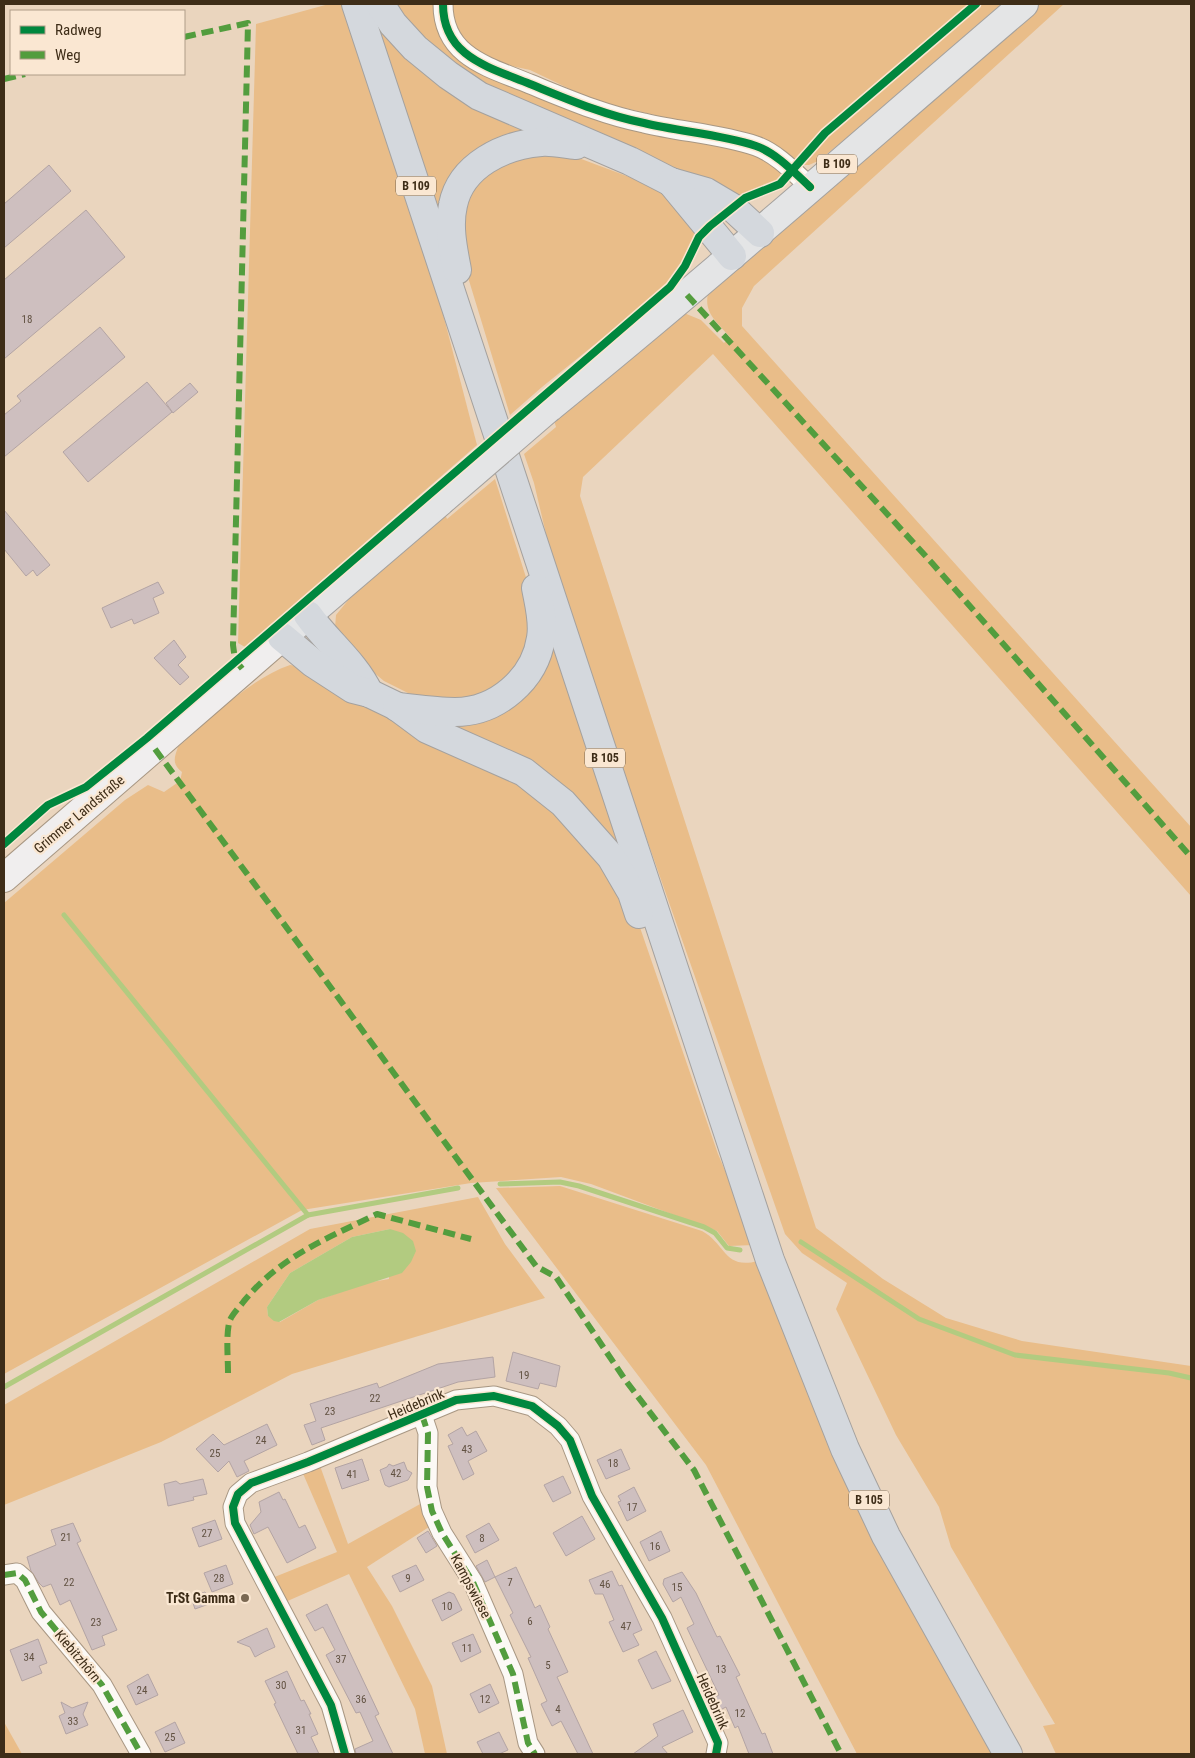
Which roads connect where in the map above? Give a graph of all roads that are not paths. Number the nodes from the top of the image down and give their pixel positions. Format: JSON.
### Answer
{"nodes":[{"id":1,"x":356,"y":4,"type":"edge"},
{"id":2,"x":380,"y":4,"type":"edge"},
{"id":3,"x":443,"y":4,"type":"edge"},
{"id":4,"x":1016,"y":11,"type":"edge"},
{"id":5,"x":595,"y":147,"type":"junction"},
{"id":6,"x":671,"y":182,"type":"junction"},
{"id":7,"x":810,"y":187,"type":"junction"},
{"id":8,"x":760,"y":233,"type":"junction"},
{"id":9,"x":732,"y":256,"type":"junction"},
{"id":10,"x":475,"y":368,"type":"junction"},
{"id":11,"x":520,"y":499,"type":"junction"},
{"id":12,"x":308,"y":615,"type":"junction"},
{"id":13,"x":282,"y":637,"type":"junction"},
{"id":14,"x":369,"y":693,"type":"junction"},
{"id":15,"x":396,"y":706,"type":"junction"},
{"id":16,"x":4,"y":878,"type":"edge"},
{"id":17,"x":689,"y":1018,"type":"junction"},
{"id":18,"x":422,"y":1415,"type":"junction"},
{"id":19,"x":4,"y":1575,"type":"edge"},
{"id":20,"x":141,"y":1754,"type":"edge"},
{"id":21,"x":345,"y":1754,"type":"edge"},
{"id":22,"x":535,"y":1754,"type":"edge"},
{"id":23,"x":716,"y":1754,"type":"edge"},
{"id":24,"x":1008,"y":1754,"type":"edge"}],
"edges":[{"from":1,"to":10,"type":"highway","number":"B 109"},
{"from":2,"to":5,"type":"highway"},
{"from":3,"to":7,"type":"street"},
{"from":4,"to":7,"type":"main road","number":"B 109"},
{"from":5,"to":6,"type":"highway"},
{"from":5,"to":10,"type":"highway"},
{"from":6,"to":8,"type":"highway"},
{"from":6,"to":9,"type":"highway"},
{"from":7,"to":8,"type":"main road","number":"B 109"},
{"from":8,"to":9,"type":"main road","number":"B 109"},
{"from":9,"to":12,"type":"main road","number":"B 109","bridge":true},
{"from":10,"to":11,"type":"highway","number":"B 109"},
{"from":11,"to":15,"type":"highway"},
{"from":11,"to":17,"type":"highway","number":"B 105"},
{"from":12,"to":13,"type":"main road","number":"B 109"},
{"from":12,"to":14,"type":"highway"},
{"from":13,"to":14,"type":"highway"},
{"from":13,"to":16,"type":"main road","name":"Grimmer Landstraße"},
{"from":14,"to":15,"type":"highway"},
{"from":15,"to":17,"type":"highway"},
{"from":17,"to":24,"type":"highway","number":"B 105"},
{"from":18,"to":21,"type":"street","name":"Heidebrink"},
{"from":18,"to":22,"type":"street","name":"Kampswiese"},
{"from":18,"to":23,"type":"street","name":"Heidebrink"},
{"from":19,"to":20,"type":"street","name":"Kiebitzhörn"}]}
